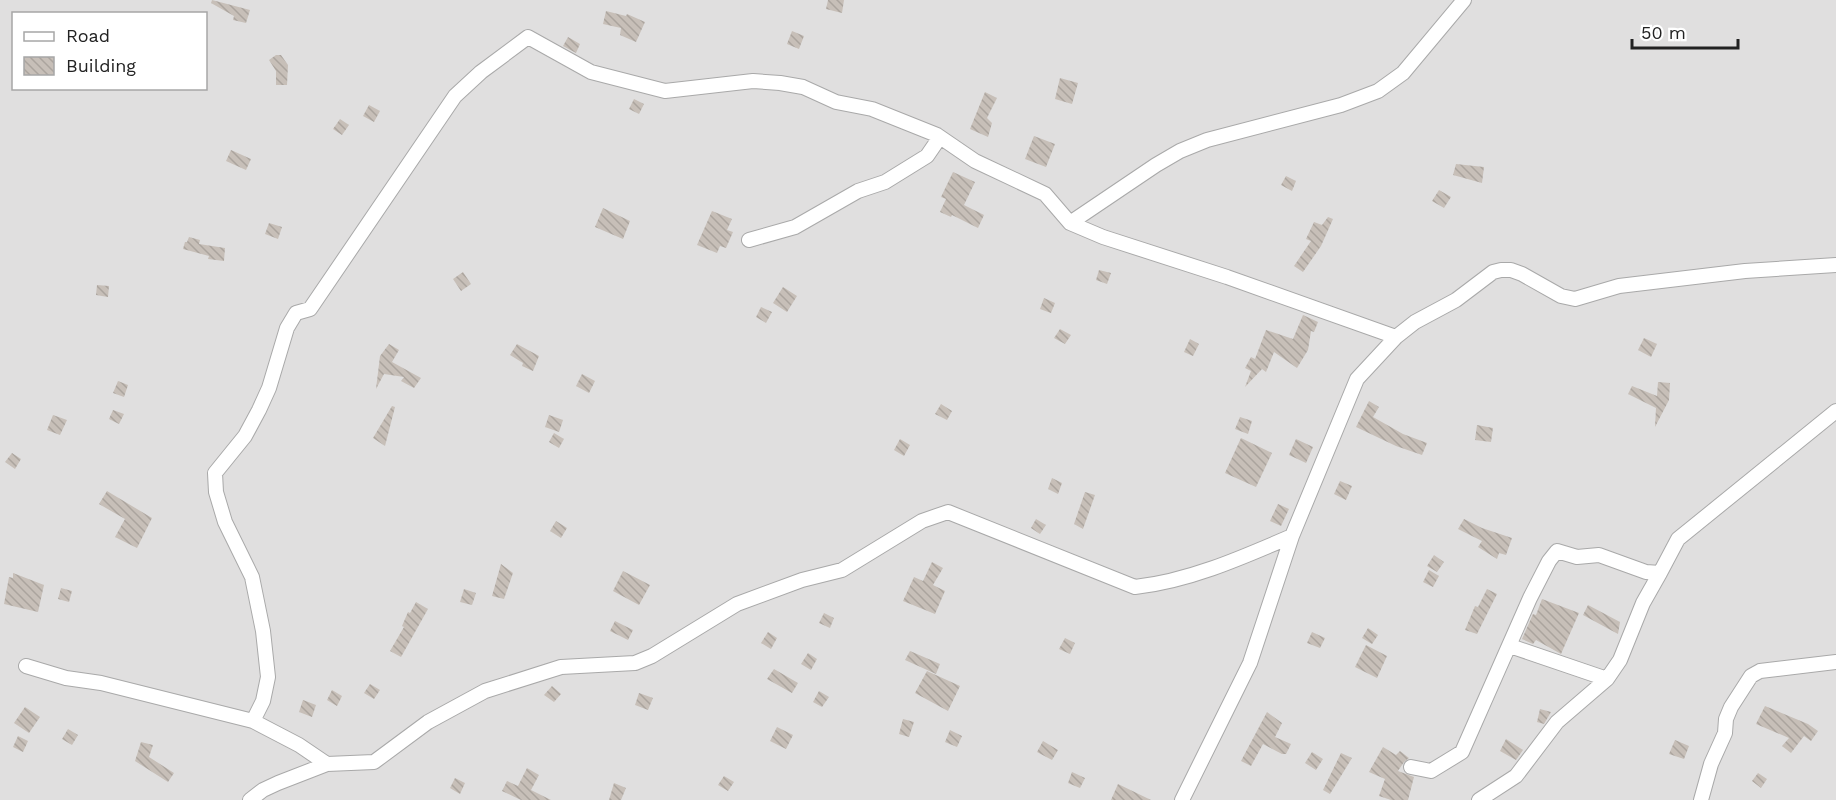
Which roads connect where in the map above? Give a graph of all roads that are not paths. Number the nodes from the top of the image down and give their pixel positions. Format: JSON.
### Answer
{"nodes":[{"id":1,"x":1464,"y":0,"type":"edge"},
{"id":2,"x":940,"y":137,"type":"junction"},
{"id":3,"x":1070,"y":223,"type":"junction"},
{"id":4,"x":749,"y":240,"type":"dead end"},
{"id":5,"x":1836,"y":265,"type":"edge"},
{"id":6,"x":1396,"y":337,"type":"junction"},
{"id":7,"x":1836,"y":411,"type":"edge"},
{"id":8,"x":1292,"y":536,"type":"junction"},
{"id":9,"x":1660,"y":573,"type":"junction"},
{"id":10,"x":1510,"y":646,"type":"junction"},
{"id":11,"x":1836,"y":662,"type":"edge"},
{"id":12,"x":26,"y":666,"type":"dead end"},
{"id":13,"x":1607,"y":679,"type":"junction"},
{"id":14,"x":254,"y":721,"type":"junction"},
{"id":15,"x":327,"y":764,"type":"junction"},
{"id":16,"x":1411,"y":767,"type":"dead end"},
{"id":17,"x":1504,"y":784,"type":"junction"},
{"id":18,"x":250,"y":800,"type":"edge"},
{"id":19,"x":1182,"y":800,"type":"edge"},
{"id":20,"x":1479,"y":800,"type":"edge"},
{"id":21,"x":1494,"y":800,"type":"edge"},
{"id":22,"x":1701,"y":800,"type":"edge"}],
"edges":[{"from":1,"to":3,"type":"street"},
{"from":2,"to":3,"type":"street"},
{"from":2,"to":4,"type":"street"},
{"from":2,"to":14,"type":"street"},
{"from":3,"to":6,"type":"street"},
{"from":5,"to":6,"type":"street"},
{"from":6,"to":8,"type":"street"},
{"from":7,"to":9,"type":"street"},
{"from":8,"to":15,"type":"street"},
{"from":8,"to":19,"type":"street"},
{"from":9,"to":10,"type":"street"},
{"from":9,"to":13,"type":"street"},
{"from":10,"to":13,"type":"street"},
{"from":10,"to":16,"type":"street"},
{"from":11,"to":22,"type":"street"},
{"from":12,"to":14,"type":"street"},
{"from":13,"to":17,"type":"street"},
{"from":14,"to":15,"type":"street"},
{"from":15,"to":18,"type":"street"},
{"from":17,"to":20,"type":"street"},
{"from":17,"to":21,"type":"street"}]}
